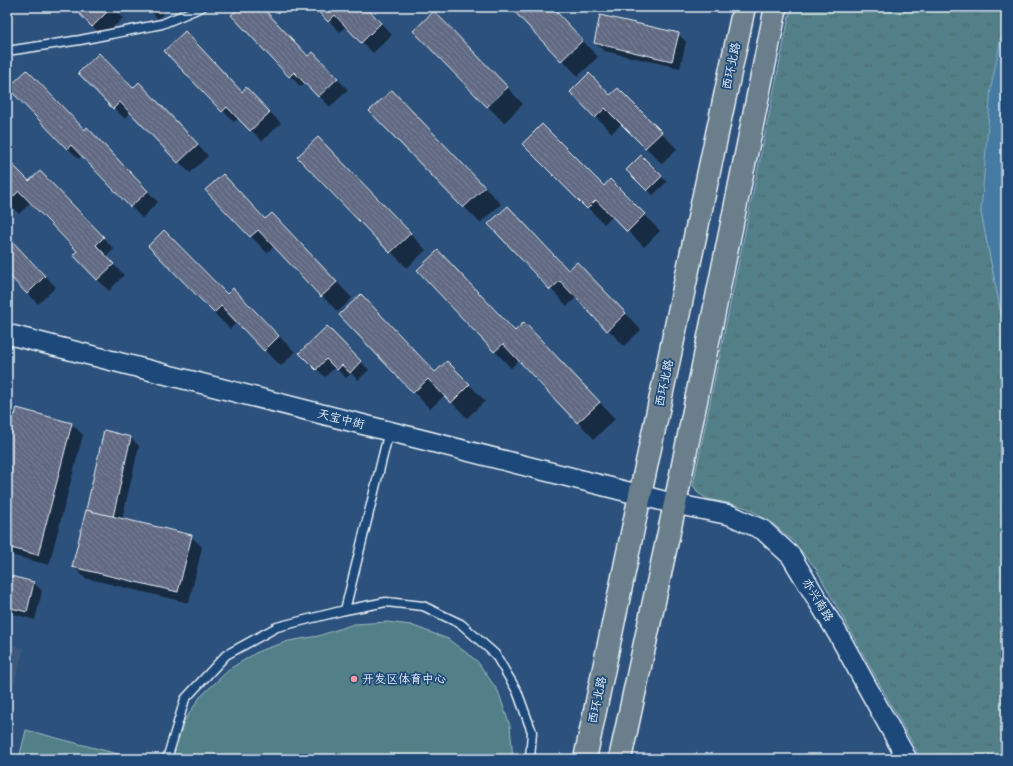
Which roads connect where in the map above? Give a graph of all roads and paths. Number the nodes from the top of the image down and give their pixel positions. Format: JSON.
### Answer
{"nodes":[{"id":1,"x":202,"y":7,"type":"edge"},
{"id":2,"x":744,"y":7,"type":"edge"},
{"id":3,"x":776,"y":7,"type":"edge"},
{"id":4,"x":7,"y":51,"type":"edge"},
{"id":5,"x":7,"y":334,"type":"edge"},
{"id":6,"x":389,"y":431,"type":"junction"},
{"id":7,"x":640,"y":495,"type":"junction"},
{"id":8,"x":675,"y":504,"type":"junction"},
{"id":9,"x":345,"y":610,"type":"junction"},
{"id":10,"x":167,"y":759,"type":"edge"},
{"id":11,"x":530,"y":759,"type":"edge"},
{"id":12,"x":585,"y":759,"type":"edge"},
{"id":13,"x":620,"y":759,"type":"edge"},
{"id":14,"x":907,"y":759,"type":"edge"}],
"edges":[{"from":1,"to":4,"type":"lane"},
{"from":2,"to":7,"type":"main road","name":"西环北路"},
{"from":3,"to":8,"type":"main road"},
{"from":5,"to":6,"type":"street","name":"天宝中街"},
{"from":6,"to":7,"type":"street","name":"天宝中街"},
{"from":6,"to":9,"type":"lane"},
{"from":7,"to":8,"type":"street","name":"天宝中街"},
{"from":7,"to":12,"type":"main road","name":"西环北路"},
{"from":8,"to":13,"type":"main road"},
{"from":8,"to":14,"type":"street","name":"亦兴南路"},
{"from":9,"to":10,"type":"lane"},
{"from":9,"to":11,"type":"lane"}]}
